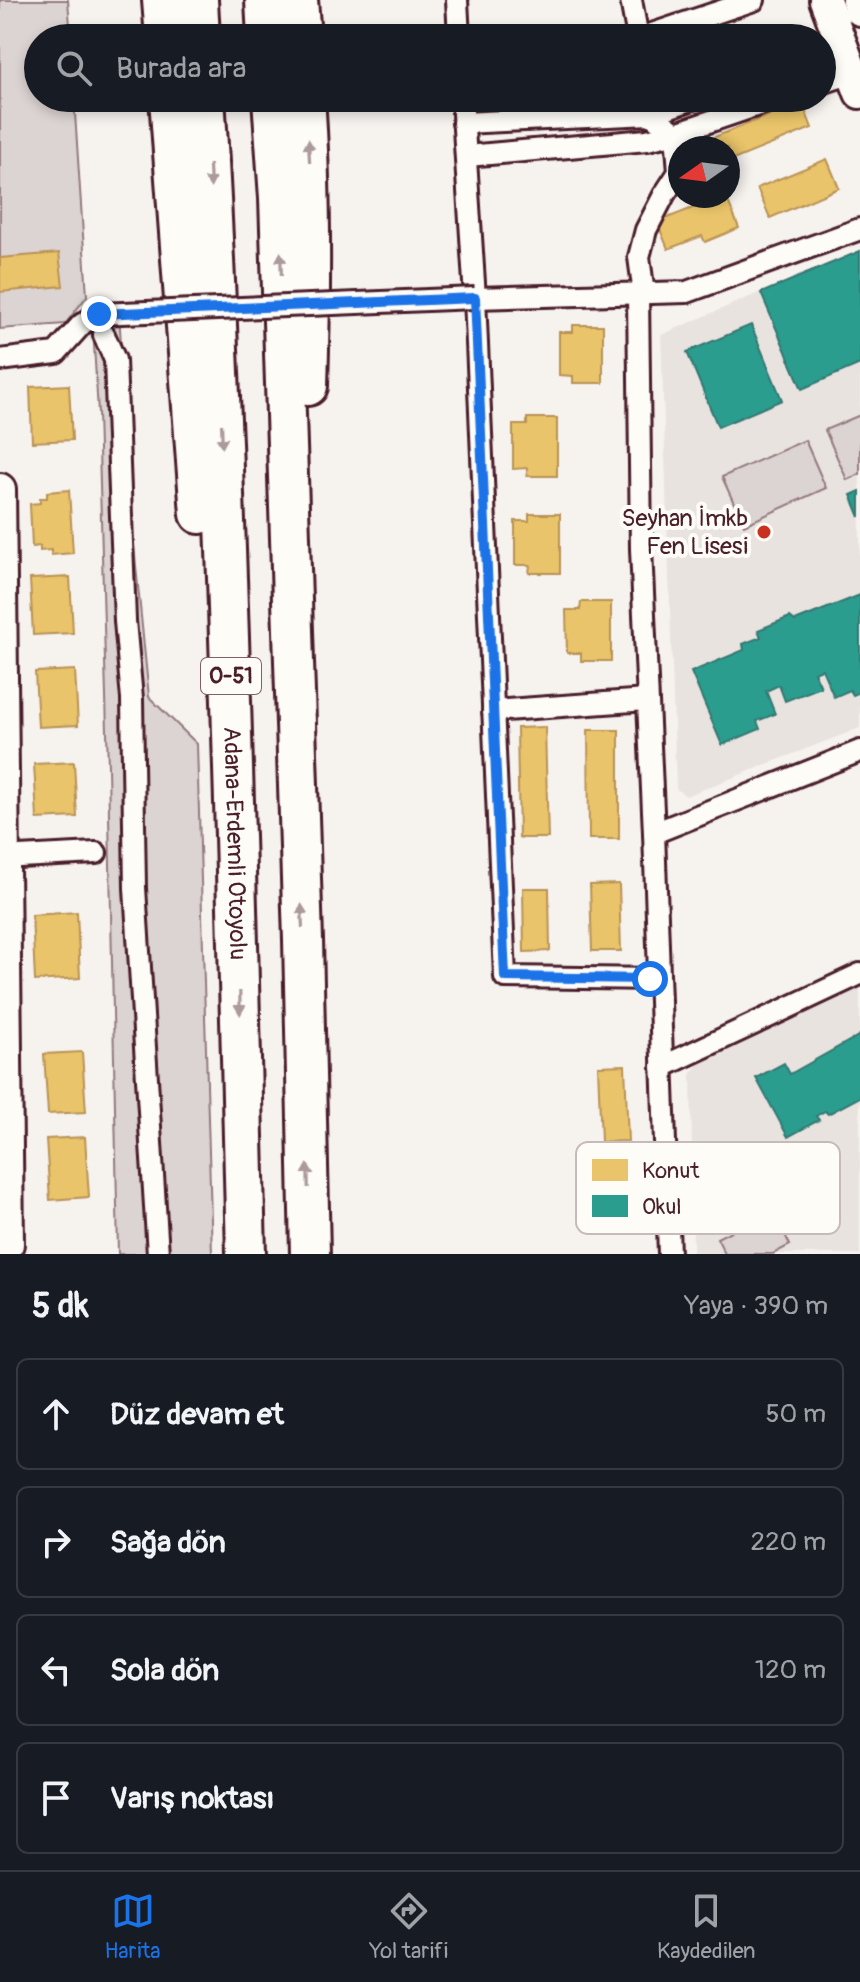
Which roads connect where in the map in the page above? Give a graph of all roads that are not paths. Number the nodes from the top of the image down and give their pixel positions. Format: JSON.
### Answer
{"nodes":[{"id":1,"x":162,"y":0,"type":"edge"},
{"id":2,"x":198,"y":0,"type":"edge"},
{"id":3,"x":265,"y":0,"type":"edge"},
{"id":4,"x":298,"y":0,"type":"edge"},
{"id":5,"x":457,"y":0,"type":"edge"},
{"id":6,"x":631,"y":0,"type":"edge"},
{"id":7,"x":754,"y":0,"type":"edge"},
{"id":8,"x":825,"y":0,"type":"edge"},
{"id":9,"x":857,"y":0,"type":"edge"},
{"id":10,"x":860,"y":10,"type":"edge"},
{"id":11,"x":164,"y":24,"type":"edge"},
{"id":12,"x":199,"y":24,"type":"edge"},
{"id":13,"x":266,"y":24,"type":"edge"},
{"id":14,"x":300,"y":24,"type":"edge"},
{"id":15,"x":458,"y":24,"type":"edge"},
{"id":16,"x":636,"y":24,"type":"edge"},
{"id":17,"x":681,"y":24,"type":"edge"},
{"id":18,"x":832,"y":24,"type":"edge"},
{"id":19,"x":836,"y":39,"type":"edge"},
{"id":20,"x":844,"y":67,"type":"edge"},
{"id":21,"x":170,"y":112,"type":"edge"},
{"id":22,"x":206,"y":112,"type":"edge"},
{"id":23,"x":273,"y":112,"type":"edge"},
{"id":24,"x":306,"y":112,"type":"edge"},
{"id":25,"x":463,"y":112,"type":"edge"},
{"id":26,"x":583,"y":112,"type":"edge"},
{"id":27,"x":655,"y":112,"type":"edge"},
{"id":28,"x":738,"y":112,"type":"edge"},
{"id":29,"x":463,"y":123,"type":"junction"},
{"id":30,"x":676,"y":133,"type":"junction"},
{"id":31,"x":467,"y":156,"type":"junction"},
{"id":32,"x":860,"y":229,"type":"edge"},
{"id":33,"x":641,"y":294,"type":"junction"},
{"id":34,"x":475,"y":298,"type":"junction"},
{"id":35,"x":104,"y":335,"type":"dead end"},
{"id":36,"x":0,"y":360,"type":"edge"},
{"id":37,"x":0,"y":489,"type":"edge"},
{"id":38,"x":647,"y":700,"type":"junction"},
{"id":39,"x":493,"y":711,"type":"junction"},
{"id":40,"x":296,"y":733,"type":"junction"},
{"id":41,"x":860,"y":751,"type":"edge"},
{"id":42,"x":233,"y":762,"type":"junction"},
{"id":43,"x":654,"y":833,"type":"junction"},
{"id":44,"x":96,"y":853,"type":"dead end"},
{"id":45,"x":2,"y":858,"type":"edge"},
{"id":46,"x":860,"y":974,"type":"edge"},
{"id":47,"x":659,"y":979,"type":"junction"},
{"id":48,"x":662,"y":1067,"type":"junction"},
{"id":49,"x":665,"y":1142,"type":"edge"},
{"id":50,"x":668,"y":1234,"type":"edge"},
{"id":51,"x":0,"y":1244,"type":"edge"},
{"id":52,"x":158,"y":1254,"type":"edge"},
{"id":53,"x":246,"y":1254,"type":"edge"},
{"id":54,"x":310,"y":1254,"type":"edge"},
{"id":55,"x":669,"y":1254,"type":"edge"}],
"edges":[{"from":1,"to":11,"type":"highway"},
{"from":2,"to":12,"type":"highway"},
{"from":3,"to":13,"type":"highway"},
{"from":4,"to":14,"type":"highway"},
{"from":5,"to":15,"type":"street"},
{"from":6,"to":16,"type":"street"},
{"from":7,"to":17,"type":"street"},
{"from":8,"to":18,"type":"street"},
{"from":9,"to":10,"type":"street"},
{"from":19,"to":20,"type":"street"},
{"from":21,"to":42,"type":"highway"},
{"from":22,"to":42,"type":"highway","name":"Adana-Erdemli Otoyolu","number":"O-51","one_way":true},
{"from":40,"to":23,"type":"highway","number":"O-51","one_way":true},
{"from":40,"to":24,"type":"highway","one_way":true},
{"from":25,"to":29,"type":"street"},
{"from":26,"to":29,"type":"street"},
{"from":27,"to":30,"type":"street"},
{"from":28,"to":30,"type":"street"},
{"from":29,"to":31,"type":"street"},
{"from":30,"to":31,"type":"street"},
{"from":30,"to":33,"type":"street"},
{"from":31,"to":34,"type":"street"},
{"from":32,"to":33,"type":"street"},
{"from":33,"to":34,"type":"street"},
{"from":33,"to":38,"type":"street"},
{"from":34,"to":36,"type":"street","bridge":true},
{"from":34,"to":39,"type":"street"},
{"from":35,"to":52,"type":"street"},
{"from":37,"to":45,"type":"street"},
{"from":38,"to":39,"type":"street"},
{"from":38,"to":43,"type":"street"},
{"from":39,"to":47,"type":"street"},
{"from":54,"to":40,"type":"highway","number":"O-51","one_way":true},
{"from":41,"to":43,"type":"street"},
{"from":42,"to":53,"type":"highway","name":"Adana-Erdemli Otoyolu","number":"O-51","one_way":true},
{"from":43,"to":47,"type":"street"},
{"from":44,"to":45,"type":"street"},
{"from":45,"to":51,"type":"street"},
{"from":46,"to":48,"type":"street"},
{"from":47,"to":48,"type":"street"},
{"from":48,"to":49,"type":"street"},
{"from":50,"to":55,"type":"street"}]}
